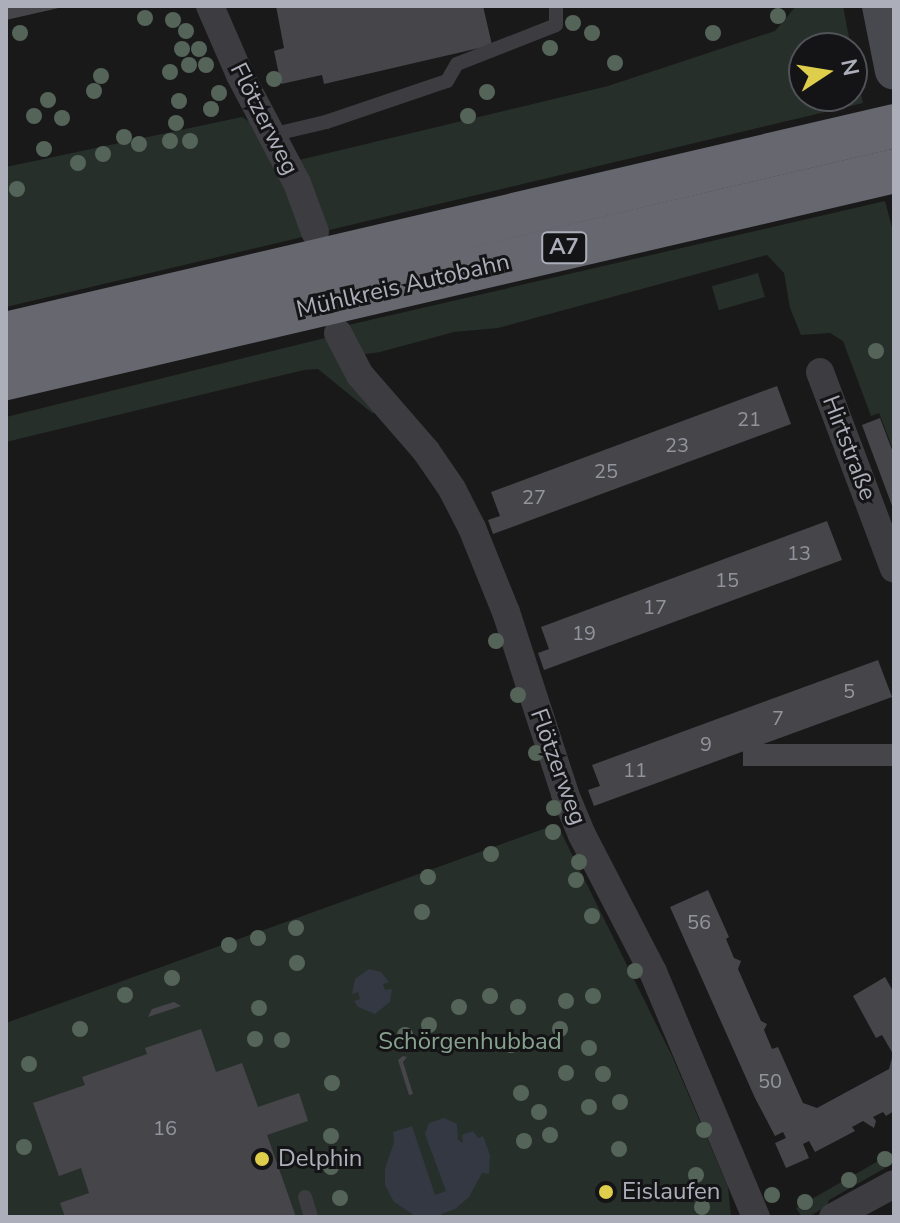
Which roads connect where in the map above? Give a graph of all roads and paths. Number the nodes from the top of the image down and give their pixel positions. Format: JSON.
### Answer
{"nodes":[{"id":1,"x":210,"y":6,"type":"edge"},
{"id":2,"x":556,"y":6,"type":"edge"},
{"id":3,"x":881,"y":6,"type":"edge"},
{"id":4,"x":891,"y":57,"type":"edge"},
{"id":5,"x":894,"y":126,"type":"edge"},
{"id":6,"x":271,"y":135,"type":"junction"},
{"id":7,"x":894,"y":171,"type":"edge"},
{"id":8,"x":315,"y":232,"type":"dead end"},
{"id":9,"x":338,"y":333,"type":"dead end"},
{"id":10,"x":6,"y":334,"type":"edge"},
{"id":11,"x":820,"y":372,"type":"dead end"},
{"id":12,"x":6,"y":378,"type":"edge"},
{"id":13,"x":894,"y":569,"type":"edge"},
{"id":14,"x":894,"y":1184,"type":"edge"},
{"id":15,"x":305,"y":1197,"type":"dead end"},
{"id":16,"x":311,"y":1217,"type":"edge"},
{"id":17,"x":756,"y":1217,"type":"edge"},
{"id":18,"x":833,"y":1217,"type":"edge"}],
"edges":[{"from":1,"to":6,"type":"street","name":"Flötzerweg"},
{"from":2,"to":6,"type":"lane"},
{"from":3,"to":4,"type":"main road"},
{"from":5,"to":10,"type":"highway","name":"Mühlkreis Autobahn","number":"A7"},
{"from":6,"to":8,"type":"street","name":"Flötzerweg"},
{"from":7,"to":12,"type":"highway","name":"Mühlkreis Autobahn","number":"A7"},
{"from":9,"to":17,"type":"street","name":"Flötzerweg"},
{"from":11,"to":13,"type":"street","name":"Hirtstraße"},
{"from":14,"to":18,"type":"street"},
{"from":15,"to":16,"type":"lane"}]}
